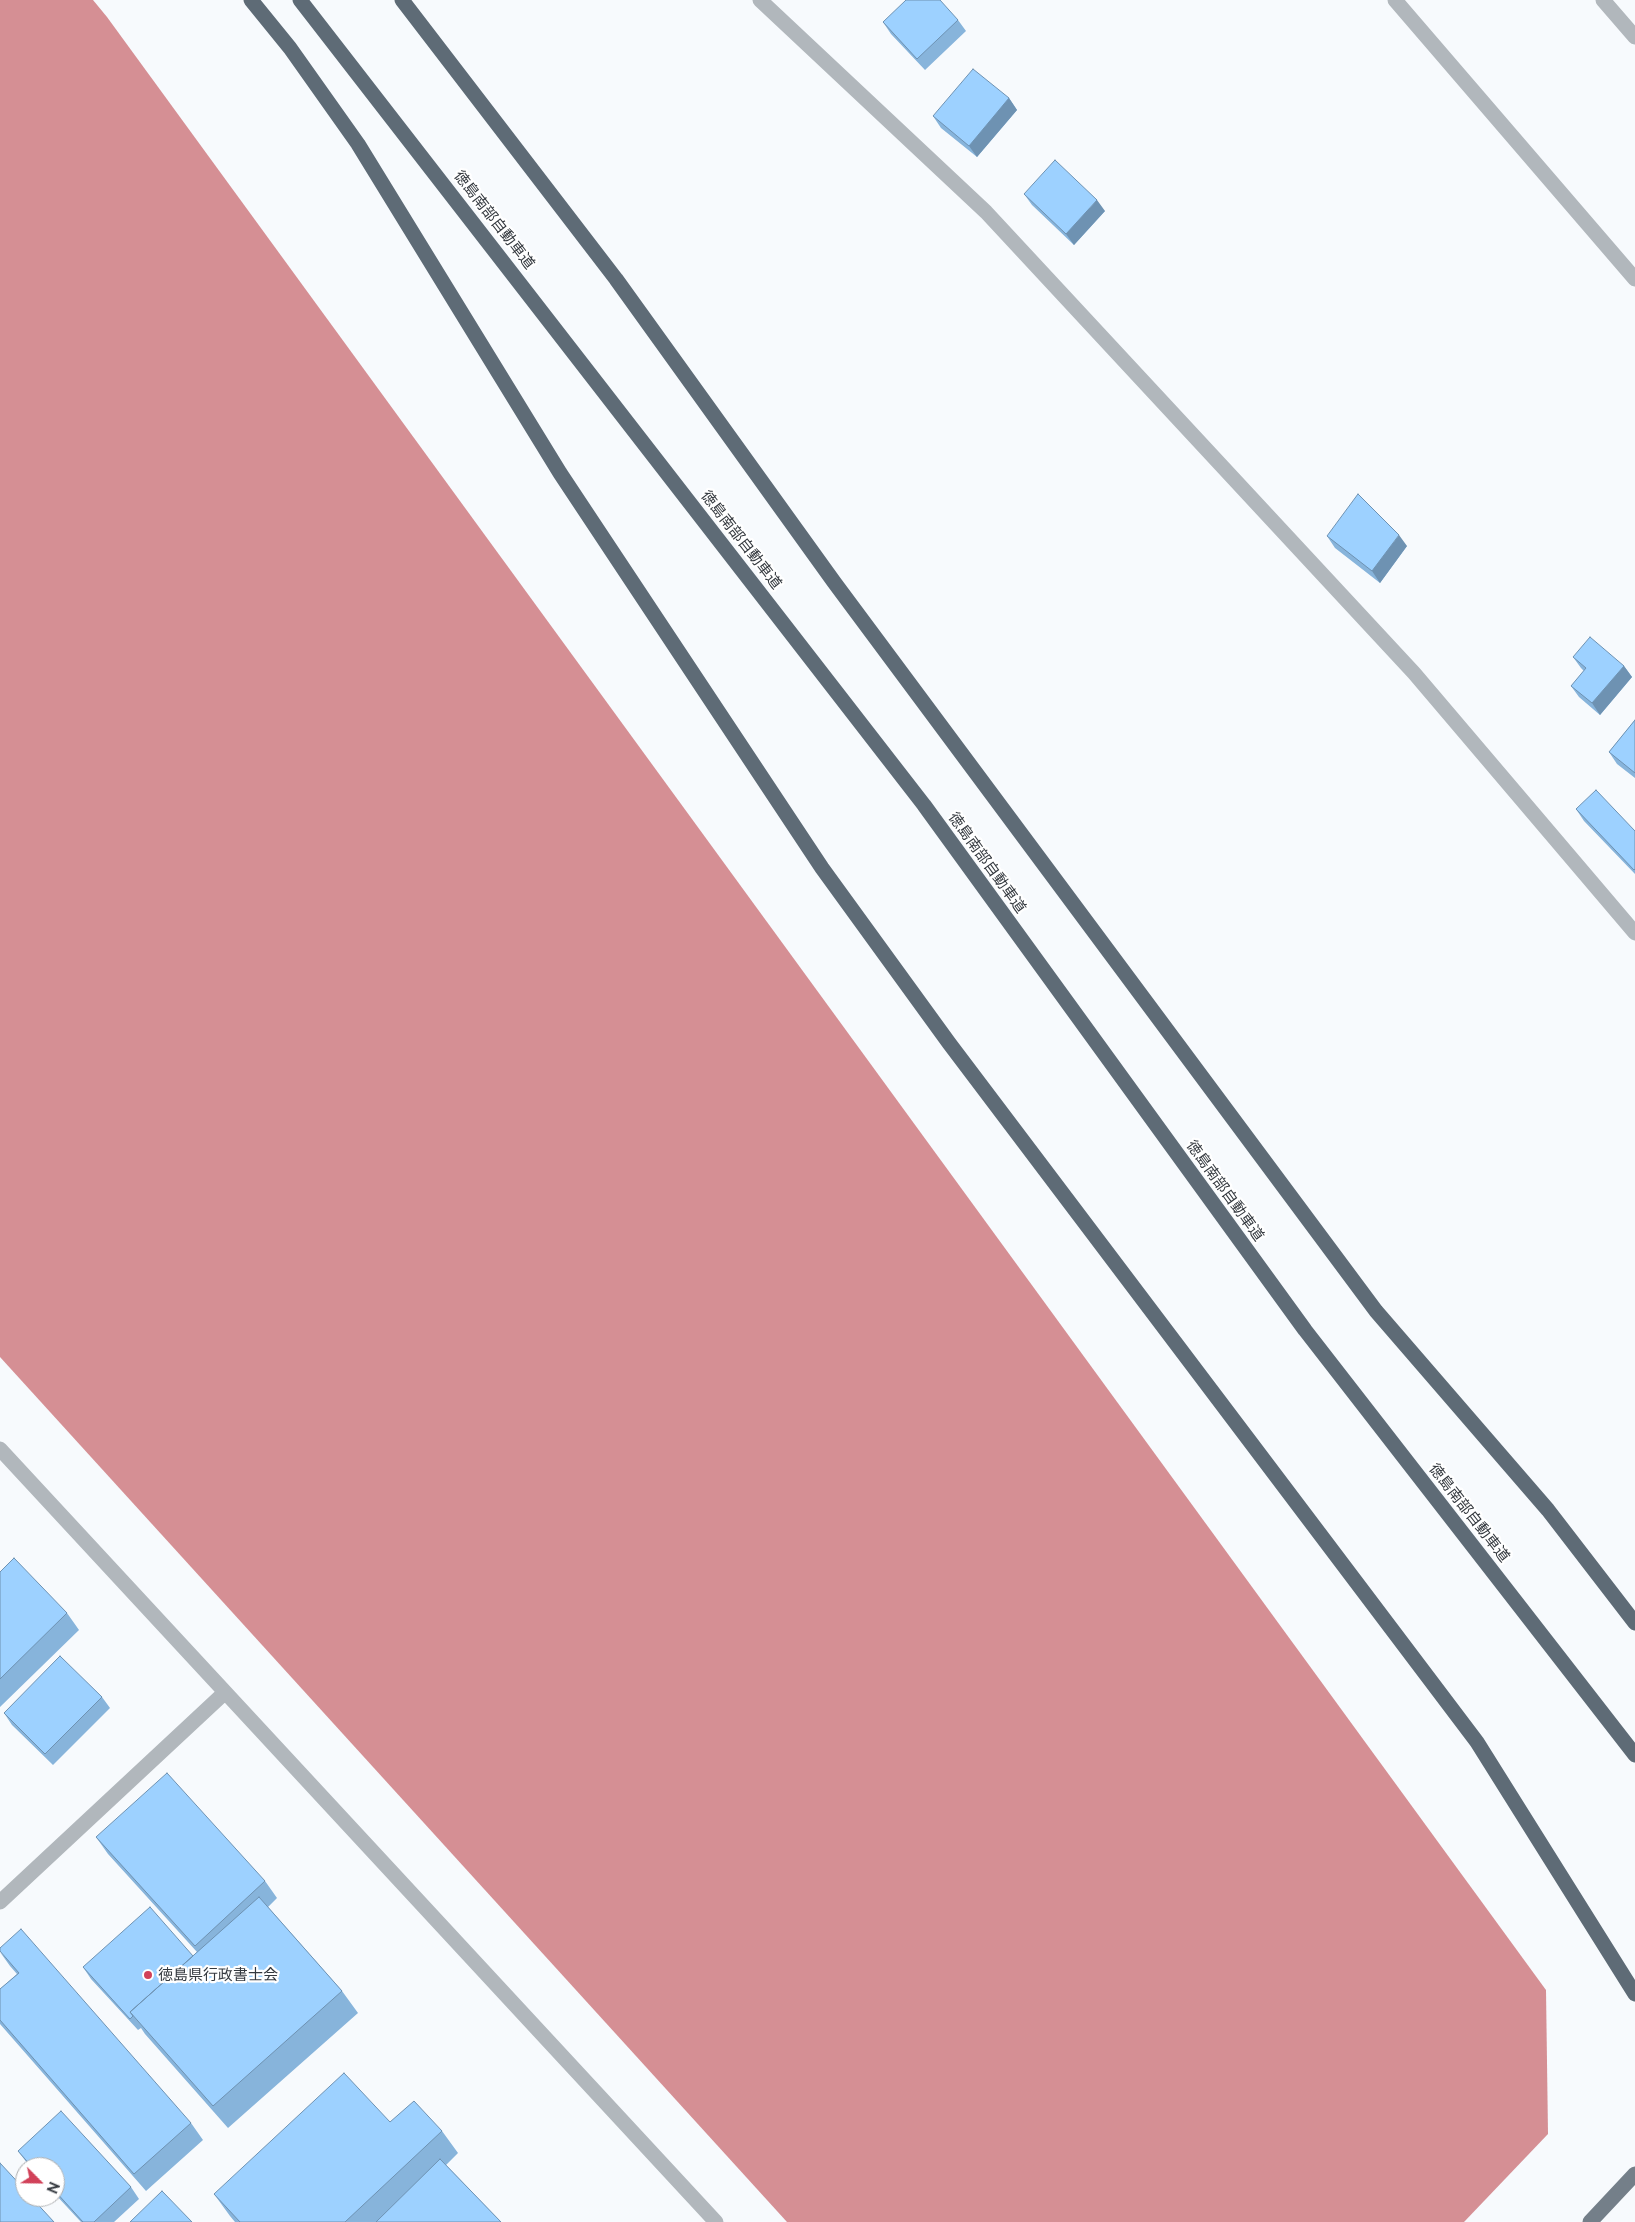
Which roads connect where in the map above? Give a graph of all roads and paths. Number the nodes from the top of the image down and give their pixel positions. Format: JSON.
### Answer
{"nodes":[{"id":1,"x":251,"y":0,"type":"edge"},
{"id":2,"x":300,"y":0,"type":"edge"},
{"id":3,"x":402,"y":0,"type":"edge"},
{"id":4,"x":760,"y":0,"type":"edge"},
{"id":5,"x":1395,"y":0,"type":"edge"},
{"id":6,"x":1603,"y":0,"type":"edge"},
{"id":7,"x":1635,"y":37,"type":"edge"},
{"id":8,"x":1635,"y":280,"type":"edge"},
{"id":9,"x":1635,"y":933,"type":"edge"},
{"id":10,"x":0,"y":1449,"type":"edge"},
{"id":11,"x":0,"y":1459,"type":"edge"},
{"id":12,"x":1635,"y":1623,"type":"edge"},
{"id":13,"x":220,"y":1697,"type":"junction"},
{"id":14,"x":1635,"y":1755,"type":"edge"},
{"id":15,"x":0,"y":1902,"type":"edge"},
{"id":16,"x":1635,"y":1994,"type":"edge"},
{"id":17,"x":1635,"y":2174,"type":"edge"},
{"id":18,"x":712,"y":2222,"type":"edge"},
{"id":19,"x":716,"y":2222,"type":"edge"},
{"id":20,"x":1590,"y":2222,"type":"edge"}],
"edges":[{"from":1,"to":16,"type":"highway"},
{"from":2,"to":14,"type":"highway","name":"徳島南部自動車道"},
{"from":3,"to":12,"type":"highway"},
{"from":4,"to":9,"type":"street"},
{"from":5,"to":8,"type":"street"},
{"from":6,"to":7,"type":"street"},
{"from":10,"to":19,"type":"street"},
{"from":11,"to":13,"type":"street"},
{"from":13,"to":15,"type":"street"},
{"from":13,"to":18,"type":"street"},
{"from":17,"to":20,"type":"main road"}]}
